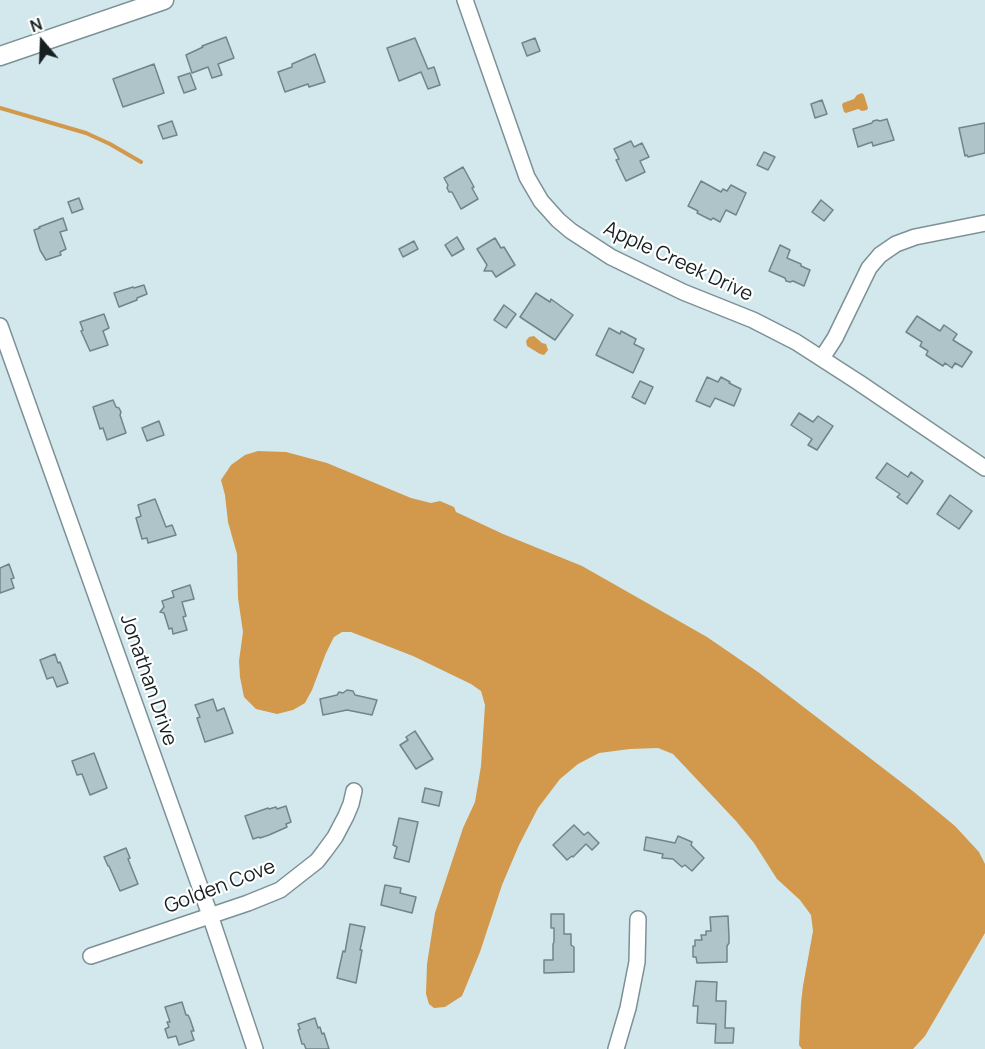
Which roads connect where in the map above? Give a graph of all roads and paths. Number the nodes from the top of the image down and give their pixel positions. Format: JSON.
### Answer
{"nodes":[{"id":1,"x":164,"y":0,"type":"edge"},
{"id":2,"x":465,"y":0,"type":"edge"},
{"id":3,"x":0,"y":56,"type":"edge"},
{"id":4,"x":985,"y":223,"type":"edge"},
{"id":5,"x":0,"y":326,"type":"edge"},
{"id":6,"x":822,"y":358,"type":"junction"},
{"id":7,"x":985,"y":468,"type":"edge"},
{"id":8,"x":354,"y":791,"type":"dead end"},
{"id":9,"x":210,"y":915,"type":"junction"},
{"id":10,"x":638,"y":919,"type":"dead end"},
{"id":11,"x":91,"y":956,"type":"dead end"},
{"id":12,"x":255,"y":1049,"type":"edge"},
{"id":13,"x":616,"y":1049,"type":"edge"}],
"edges":[{"from":1,"to":3,"type":"street"},
{"from":2,"to":6,"type":"street","name":"Apple Creek Drive"},
{"from":4,"to":6,"type":"street"},
{"from":5,"to":9,"type":"street","name":"Jonathan Drive"},
{"from":6,"to":7,"type":"street","name":"Apple Creek Drive"},
{"from":8,"to":9,"type":"street","name":"Golden Cove"},
{"from":9,"to":11,"type":"street","name":"Golden Cove"},
{"from":9,"to":12,"type":"street","name":"Jonathan Drive"},
{"from":10,"to":13,"type":"street"}]}
